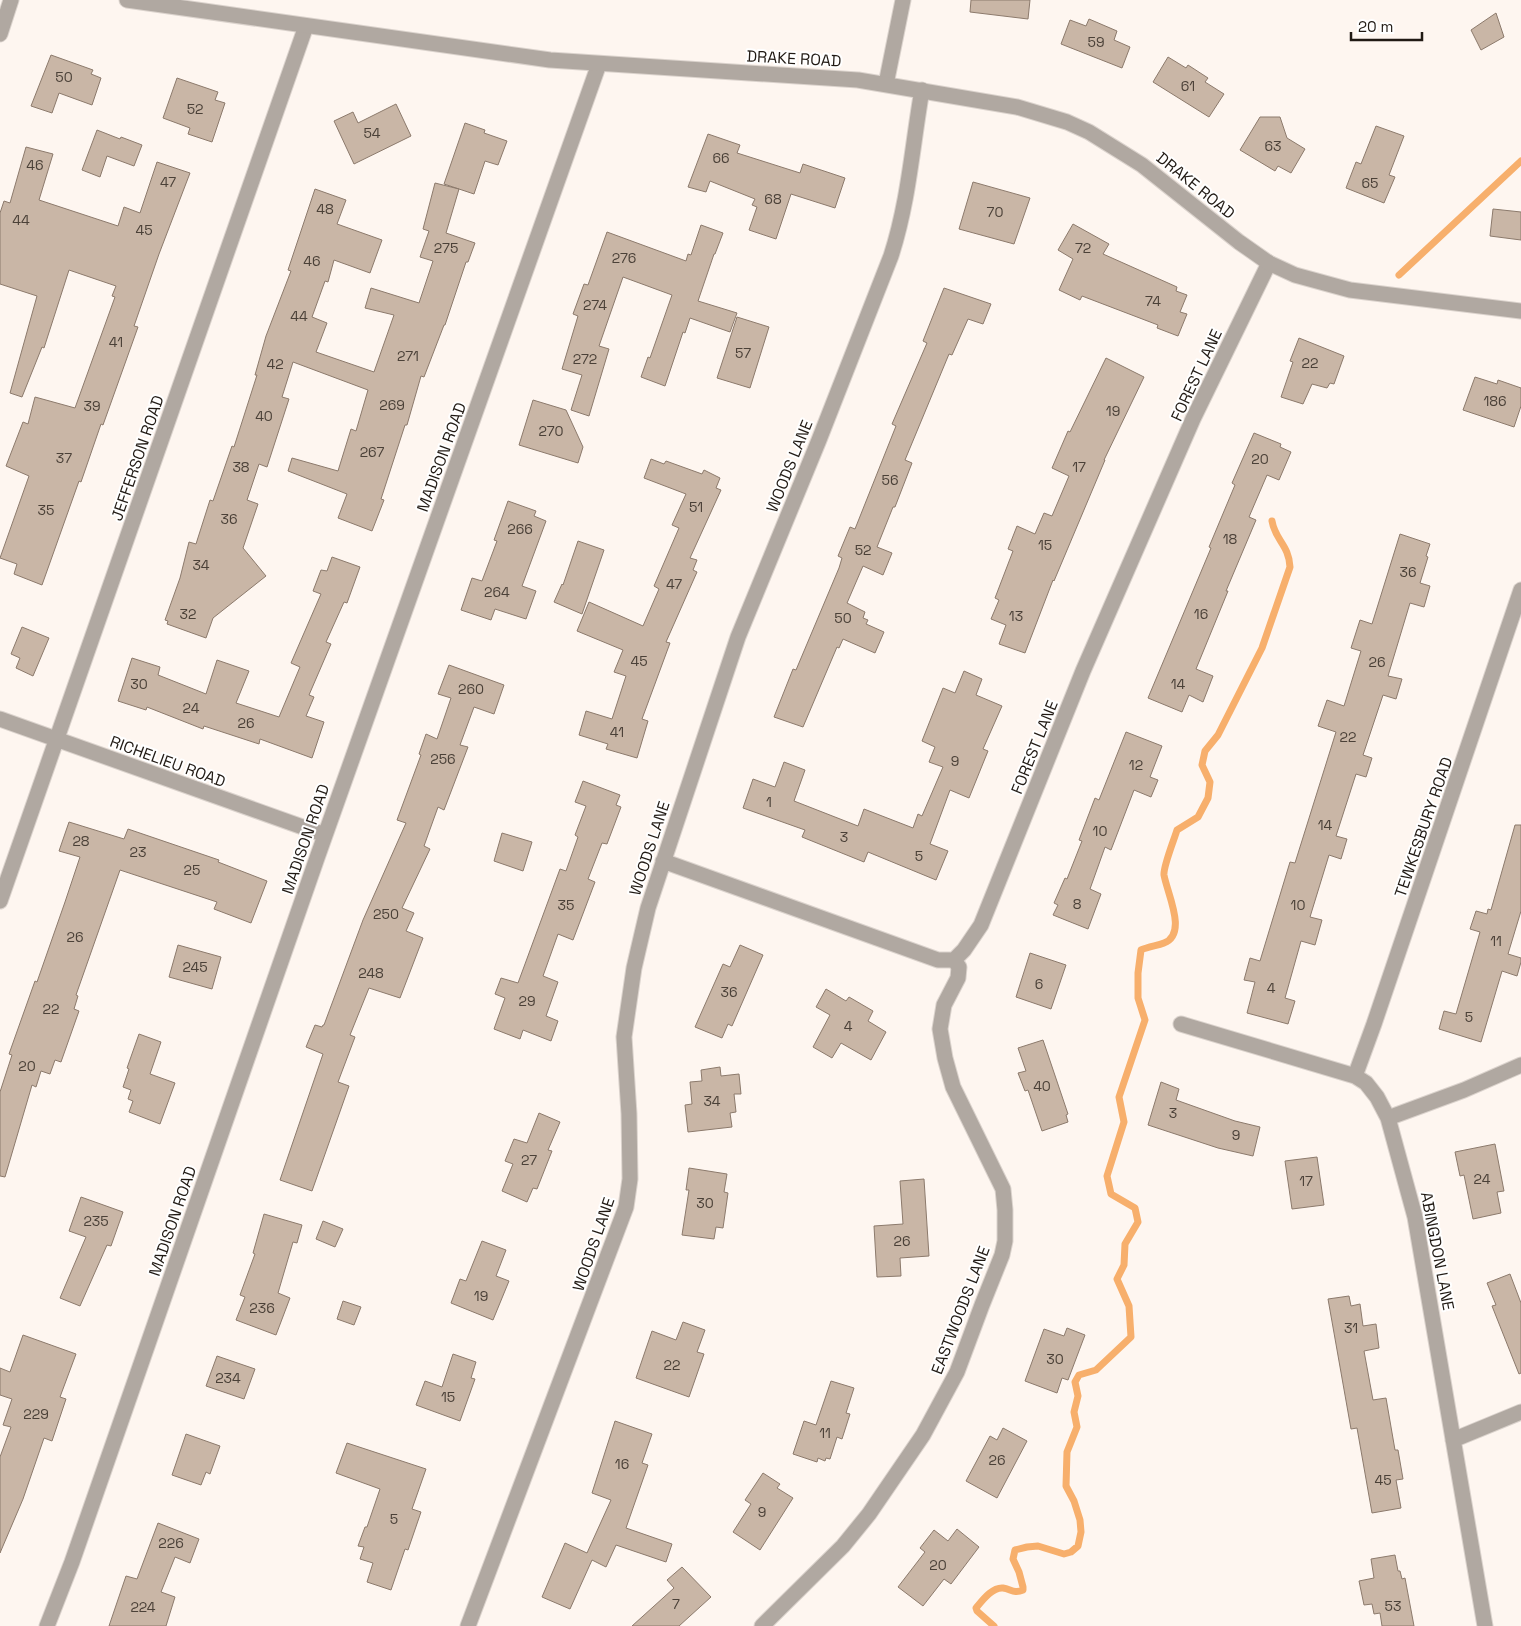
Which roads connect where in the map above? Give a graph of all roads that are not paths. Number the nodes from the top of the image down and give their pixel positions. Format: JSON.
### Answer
{"nodes":[{"id":1,"x":11,"y":0,"type":"edge"},
{"id":2,"x":126,"y":0,"type":"edge"},
{"id":3,"x":903,"y":0,"type":"edge"},
{"id":4,"x":306,"y":26,"type":"junction"},
{"id":5,"x":0,"y":34,"type":"edge"},
{"id":6,"x":599,"y":64,"type":"junction"},
{"id":7,"x":886,"y":84,"type":"junction"},
{"id":8,"x":922,"y":90,"type":"junction"},
{"id":9,"x":1268,"y":263,"type":"junction"},
{"id":10,"x":1521,"y":310,"type":"edge"},
{"id":11,"x":1521,"y":590,"type":"edge"},
{"id":12,"x":1506,"y":636,"type":"junction"},
{"id":13,"x":1521,"y":638,"type":"edge"},
{"id":14,"x":0,"y":719,"type":"edge"},
{"id":15,"x":57,"y":740,"type":"junction"},
{"id":16,"x":325,"y":834,"type":"junction"},
{"id":17,"x":663,"y":861,"type":"junction"},
{"id":18,"x":0,"y":901,"type":"edge"},
{"id":19,"x":954,"y":960,"type":"junction"},
{"id":20,"x":1181,"y":1024,"type":"dead end"},
{"id":21,"x":1521,"y":1065,"type":"edge"},
{"id":22,"x":1356,"y":1076,"type":"junction"},
{"id":23,"x":1388,"y":1118,"type":"junction"},
{"id":24,"x":1521,"y":1412,"type":"edge"},
{"id":25,"x":1453,"y":1440,"type":"junction"},
{"id":26,"x":47,"y":1626,"type":"edge"},
{"id":27,"x":468,"y":1626,"type":"edge"},
{"id":28,"x":762,"y":1626,"type":"edge"},
{"id":29,"x":1485,"y":1626,"type":"edge"}],
"edges":[{"from":1,"to":5,"type":"street"},
{"from":2,"to":4,"type":"street","name":"DRAKE ROAD"},
{"from":3,"to":7,"type":"street"},
{"from":4,"to":6,"type":"street","name":"DRAKE ROAD"},
{"from":4,"to":15,"type":"street","name":"JEFFERSON ROAD"},
{"from":6,"to":7,"type":"street","name":"DRAKE ROAD"},
{"from":6,"to":16,"type":"street","name":"MADISON ROAD"},
{"from":7,"to":8,"type":"street","name":"DRAKE ROAD"},
{"from":8,"to":9,"type":"street","name":"DRAKE ROAD"},
{"from":8,"to":17,"type":"street","name":"WOODS LANE"},
{"from":9,"to":10,"type":"street","name":"DRAKE ROAD"},
{"from":9,"to":19,"type":"street","name":"FOREST LANE"},
{"from":11,"to":12,"type":"street","name":"TEWKESBURY ROAD"},
{"from":12,"to":13,"type":"street"},
{"from":12,"to":22,"type":"street","name":"TEWKESBURY ROAD"},
{"from":14,"to":15,"type":"street","name":"RICHELIEU ROAD"},
{"from":15,"to":16,"type":"street","name":"RICHELIEU ROAD"},
{"from":15,"to":18,"type":"street","name":"JEFFERSON ROAD"},
{"from":16,"to":26,"type":"street","name":"MADISON ROAD"},
{"from":17,"to":19,"type":"street"},
{"from":17,"to":27,"type":"street","name":"WOODS LANE"},
{"from":19,"to":28,"type":"street","name":"EASTWOODS LANE"},
{"from":20,"to":22,"type":"street","name":"ABINGDON LANE"},
{"from":21,"to":23,"type":"street"},
{"from":22,"to":23,"type":"street","name":"ABINGDON LANE"},
{"from":23,"to":25,"type":"street","name":"ABINGDON LANE"},
{"from":24,"to":25,"type":"street"},
{"from":25,"to":29,"type":"street","name":"ABINGDON LANE"}]}
